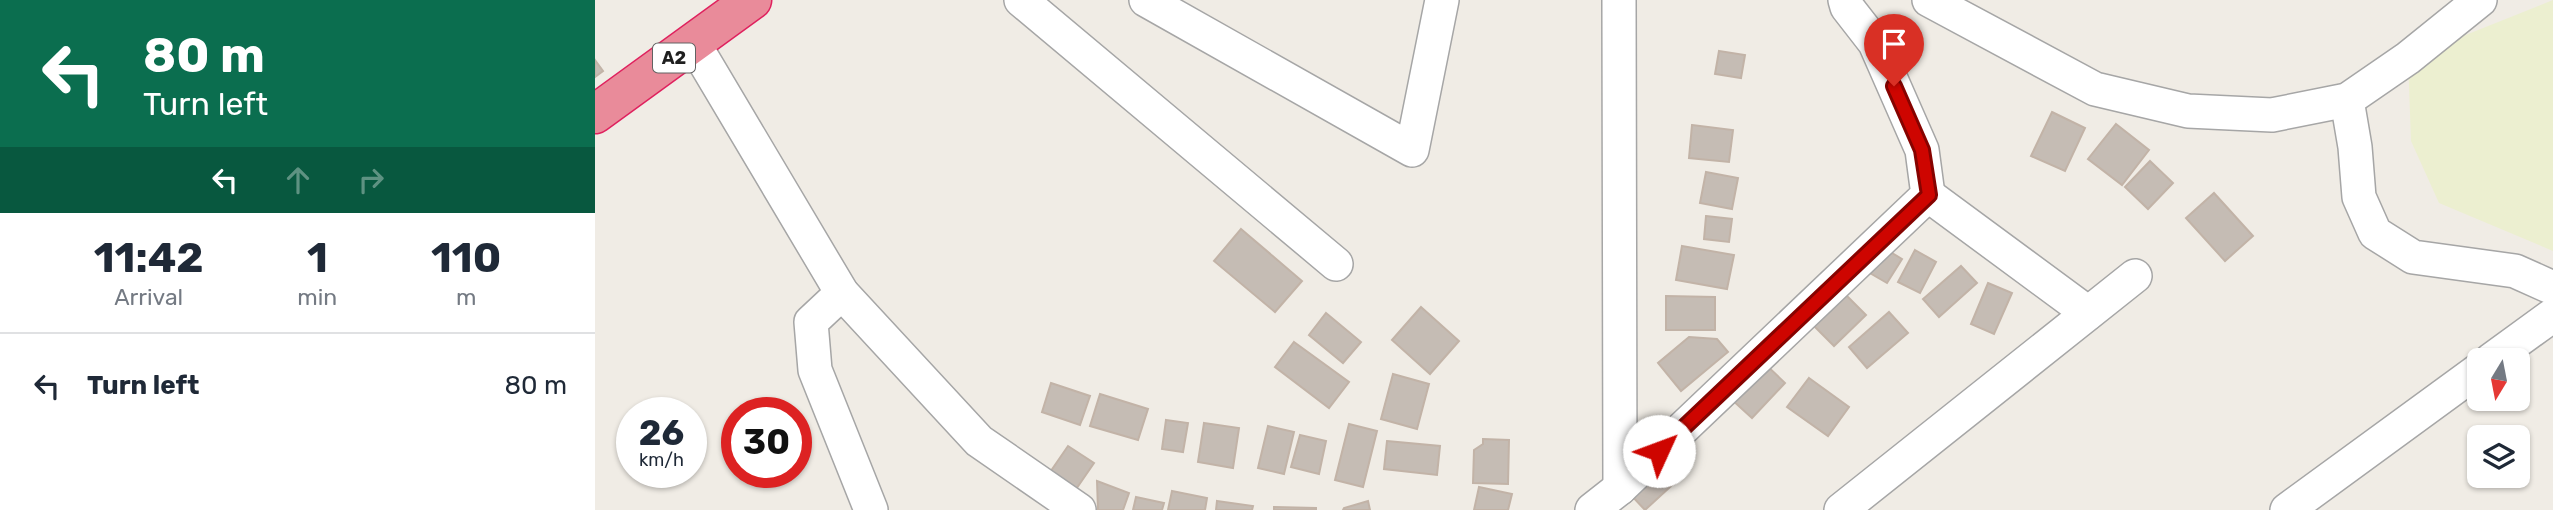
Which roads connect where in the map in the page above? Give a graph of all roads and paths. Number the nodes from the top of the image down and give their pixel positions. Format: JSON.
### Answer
{"nodes":[{"id":1,"x":752,"y":0,"type":"edge"},
{"id":2,"x":1021,"y":0,"type":"edge"},
{"id":3,"x":1146,"y":0,"type":"edge"},
{"id":4,"x":1442,"y":0,"type":"edge"},
{"id":5,"x":1619,"y":0,"type":"edge"},
{"id":6,"x":1846,"y":0,"type":"edge"},
{"id":7,"x":1929,"y":0,"type":"edge"},
{"id":8,"x":2480,"y":0,"type":"edge"},
{"id":9,"x":694,"y":44,"type":"junction"},
{"id":10,"x":2347,"y":100,"type":"junction"},
{"id":11,"x":595,"y":114,"type":"edge"},
{"id":12,"x":1929,"y":195,"type":"junction"},
{"id":13,"x":1336,"y":264,"type":"dead end"},
{"id":14,"x":2135,"y":276,"type":"dead end"},
{"id":15,"x":2553,"y":288,"type":"edge"},
{"id":16,"x":842,"y":293,"type":"junction"},
{"id":17,"x":2088,"y":313,"type":"junction"},
{"id":18,"x":2553,"y":316,"type":"edge"},
{"id":19,"x":2508,"y":348,"type":"edge"},
{"id":20,"x":2467,"y":378,"type":"edge"},
{"id":21,"x":1620,"y":488,"type":"junction"},
{"id":22,"x":871,"y":510,"type":"edge"},
{"id":23,"x":1079,"y":510,"type":"edge"},
{"id":24,"x":1592,"y":510,"type":"edge"},
{"id":25,"x":1841,"y":510,"type":"edge"},
{"id":26,"x":2287,"y":510,"type":"edge"}],
"edges":[{"from":1,"to":9,"type":"highway","number":"A2"},
{"from":2,"to":13,"type":"street"},
{"from":3,"to":4,"type":"street"},
{"from":5,"to":21,"type":"street"},
{"from":6,"to":12,"type":"street"},
{"from":7,"to":10,"type":"street"},
{"from":8,"to":10,"type":"street"},
{"from":9,"to":11,"type":"highway","number":"A2"},
{"from":9,"to":16,"type":"street"},
{"from":10,"to":15,"type":"street"},
{"from":12,"to":17,"type":"street"},
{"from":12,"to":21,"type":"street"},
{"from":14,"to":17,"type":"street"},
{"from":16,"to":22,"type":"street"},
{"from":16,"to":23,"type":"street"},
{"from":17,"to":25,"type":"street"},
{"from":18,"to":19,"type":"street"},
{"from":20,"to":26,"type":"street"},
{"from":21,"to":24,"type":"street"}]}
